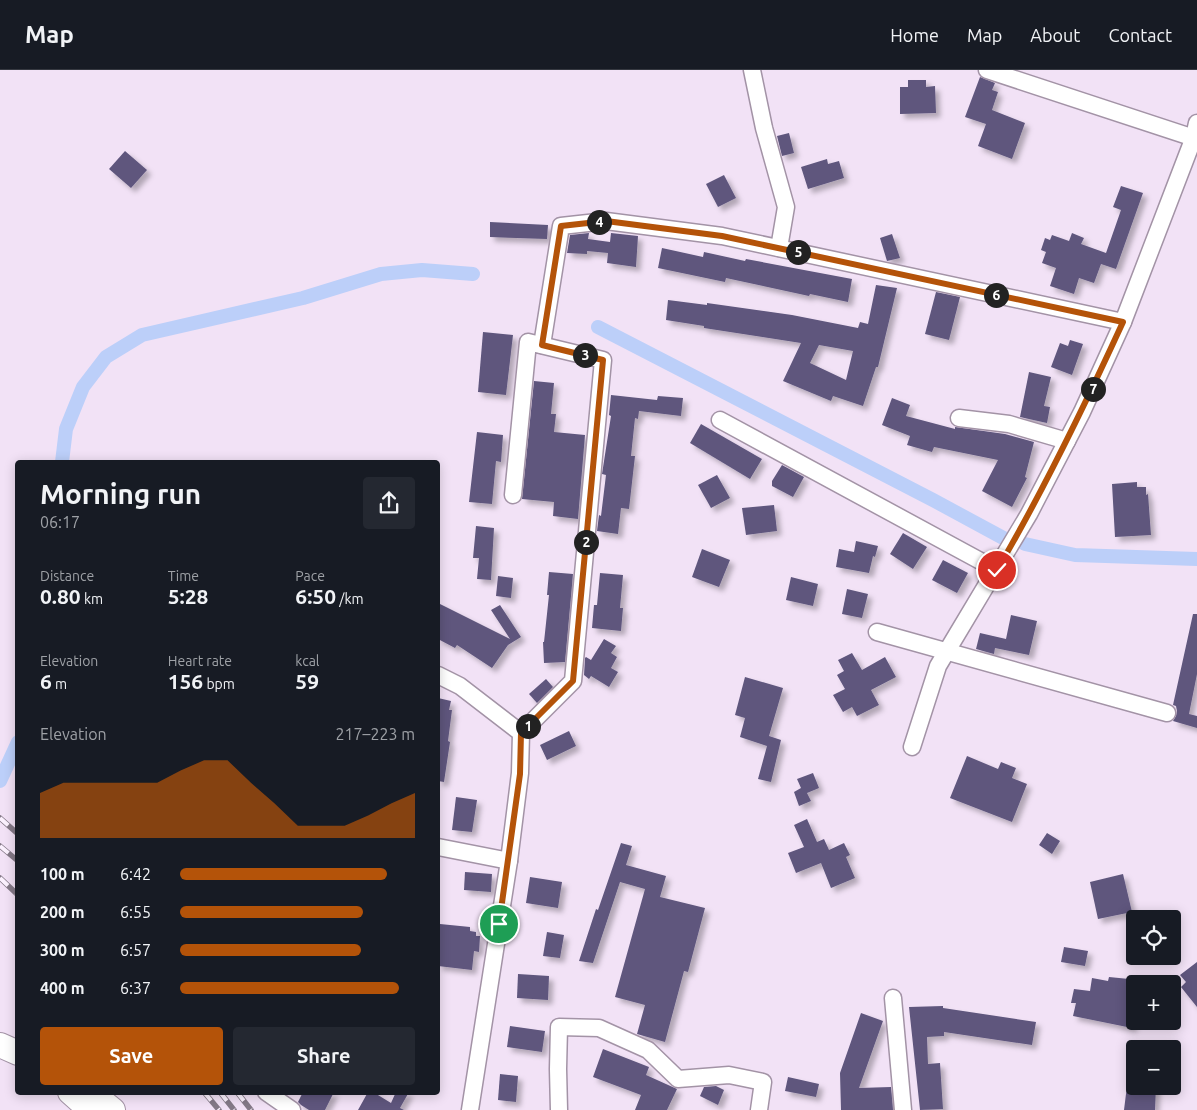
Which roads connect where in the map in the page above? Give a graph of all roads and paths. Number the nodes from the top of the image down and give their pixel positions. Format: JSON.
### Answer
{"nodes":[{"id":1,"x":752,"y":70,"type":"edge"},
{"id":2,"x":987,"y":70,"type":"edge"},
{"id":3,"x":1196,"y":133,"type":"edge"},
{"id":4,"x":780,"y":248,"type":"junction"},
{"id":5,"x":1123,"y":322,"type":"junction"},
{"id":6,"x":542,"y":345,"type":"junction"},
{"id":7,"x":959,"y":418,"type":"dead end"},
{"id":8,"x":720,"y":420,"type":"dead end"},
{"id":9,"x":1067,"y":440,"type":"junction"},
{"id":10,"x":513,"y":495,"type":"dead end"},
{"id":11,"x":997,"y":570,"type":"junction"},
{"id":12,"x":876,"y":632,"type":"dead end"},
{"id":13,"x":947,"y":651,"type":"junction"},
{"id":14,"x":440,"y":675,"type":"edge"},
{"id":15,"x":1168,"y":714,"type":"dead end"},
{"id":16,"x":521,"y":733,"type":"junction"},
{"id":17,"x":912,"y":747,"type":"dead end"},
{"id":18,"x":440,"y":847,"type":"edge"},
{"id":19,"x":509,"y":861,"type":"junction"},
{"id":20,"x":893,"y":998,"type":"dead end"},
{"id":21,"x":0,"y":1032,"type":"edge"},
{"id":22,"x":15,"y":1038,"type":"edge"},
{"id":23,"x":0,"y":1045,"type":"edge"},
{"id":24,"x":15,"y":1052,"type":"edge"},
{"id":25,"x":73,"y":1095,"type":"edge"},
{"id":26,"x":95,"y":1095,"type":"edge"},
{"id":27,"x":270,"y":1095,"type":"edge"},
{"id":28,"x":90,"y":1110,"type":"edge"},
{"id":29,"x":114,"y":1110,"type":"edge"},
{"id":30,"x":292,"y":1110,"type":"edge"},
{"id":31,"x":470,"y":1110,"type":"edge"},
{"id":32,"x":559,"y":1110,"type":"edge"},
{"id":33,"x":759,"y":1110,"type":"edge"},
{"id":34,"x":904,"y":1110,"type":"edge"}],
"edges":[{"from":1,"to":4,"type":"street"},
{"from":2,"to":3,"type":"street"},
{"from":3,"to":5,"type":"street"},
{"from":4,"to":5,"type":"street"},
{"from":4,"to":6,"type":"street"},
{"from":5,"to":9,"type":"street"},
{"from":6,"to":10,"type":"street"},
{"from":6,"to":16,"type":"street"},
{"from":7,"to":9,"type":"street"},
{"from":8,"to":11,"type":"street"},
{"from":9,"to":11,"type":"street"},
{"from":11,"to":13,"type":"street"},
{"from":12,"to":13,"type":"street"},
{"from":13,"to":15,"type":"street"},
{"from":13,"to":17,"type":"street"},
{"from":14,"to":16,"type":"street"},
{"from":16,"to":19,"type":"street"},
{"from":18,"to":19,"type":"street"},
{"from":19,"to":31,"type":"street"},
{"from":20,"to":34,"type":"street"},
{"from":21,"to":22,"type":"highway"},
{"from":23,"to":24,"type":"highway"},
{"from":25,"to":28,"type":"highway"},
{"from":26,"to":29,"type":"highway"},
{"from":27,"to":30,"type":"street"},
{"from":32,"to":33,"type":"street"}]}
